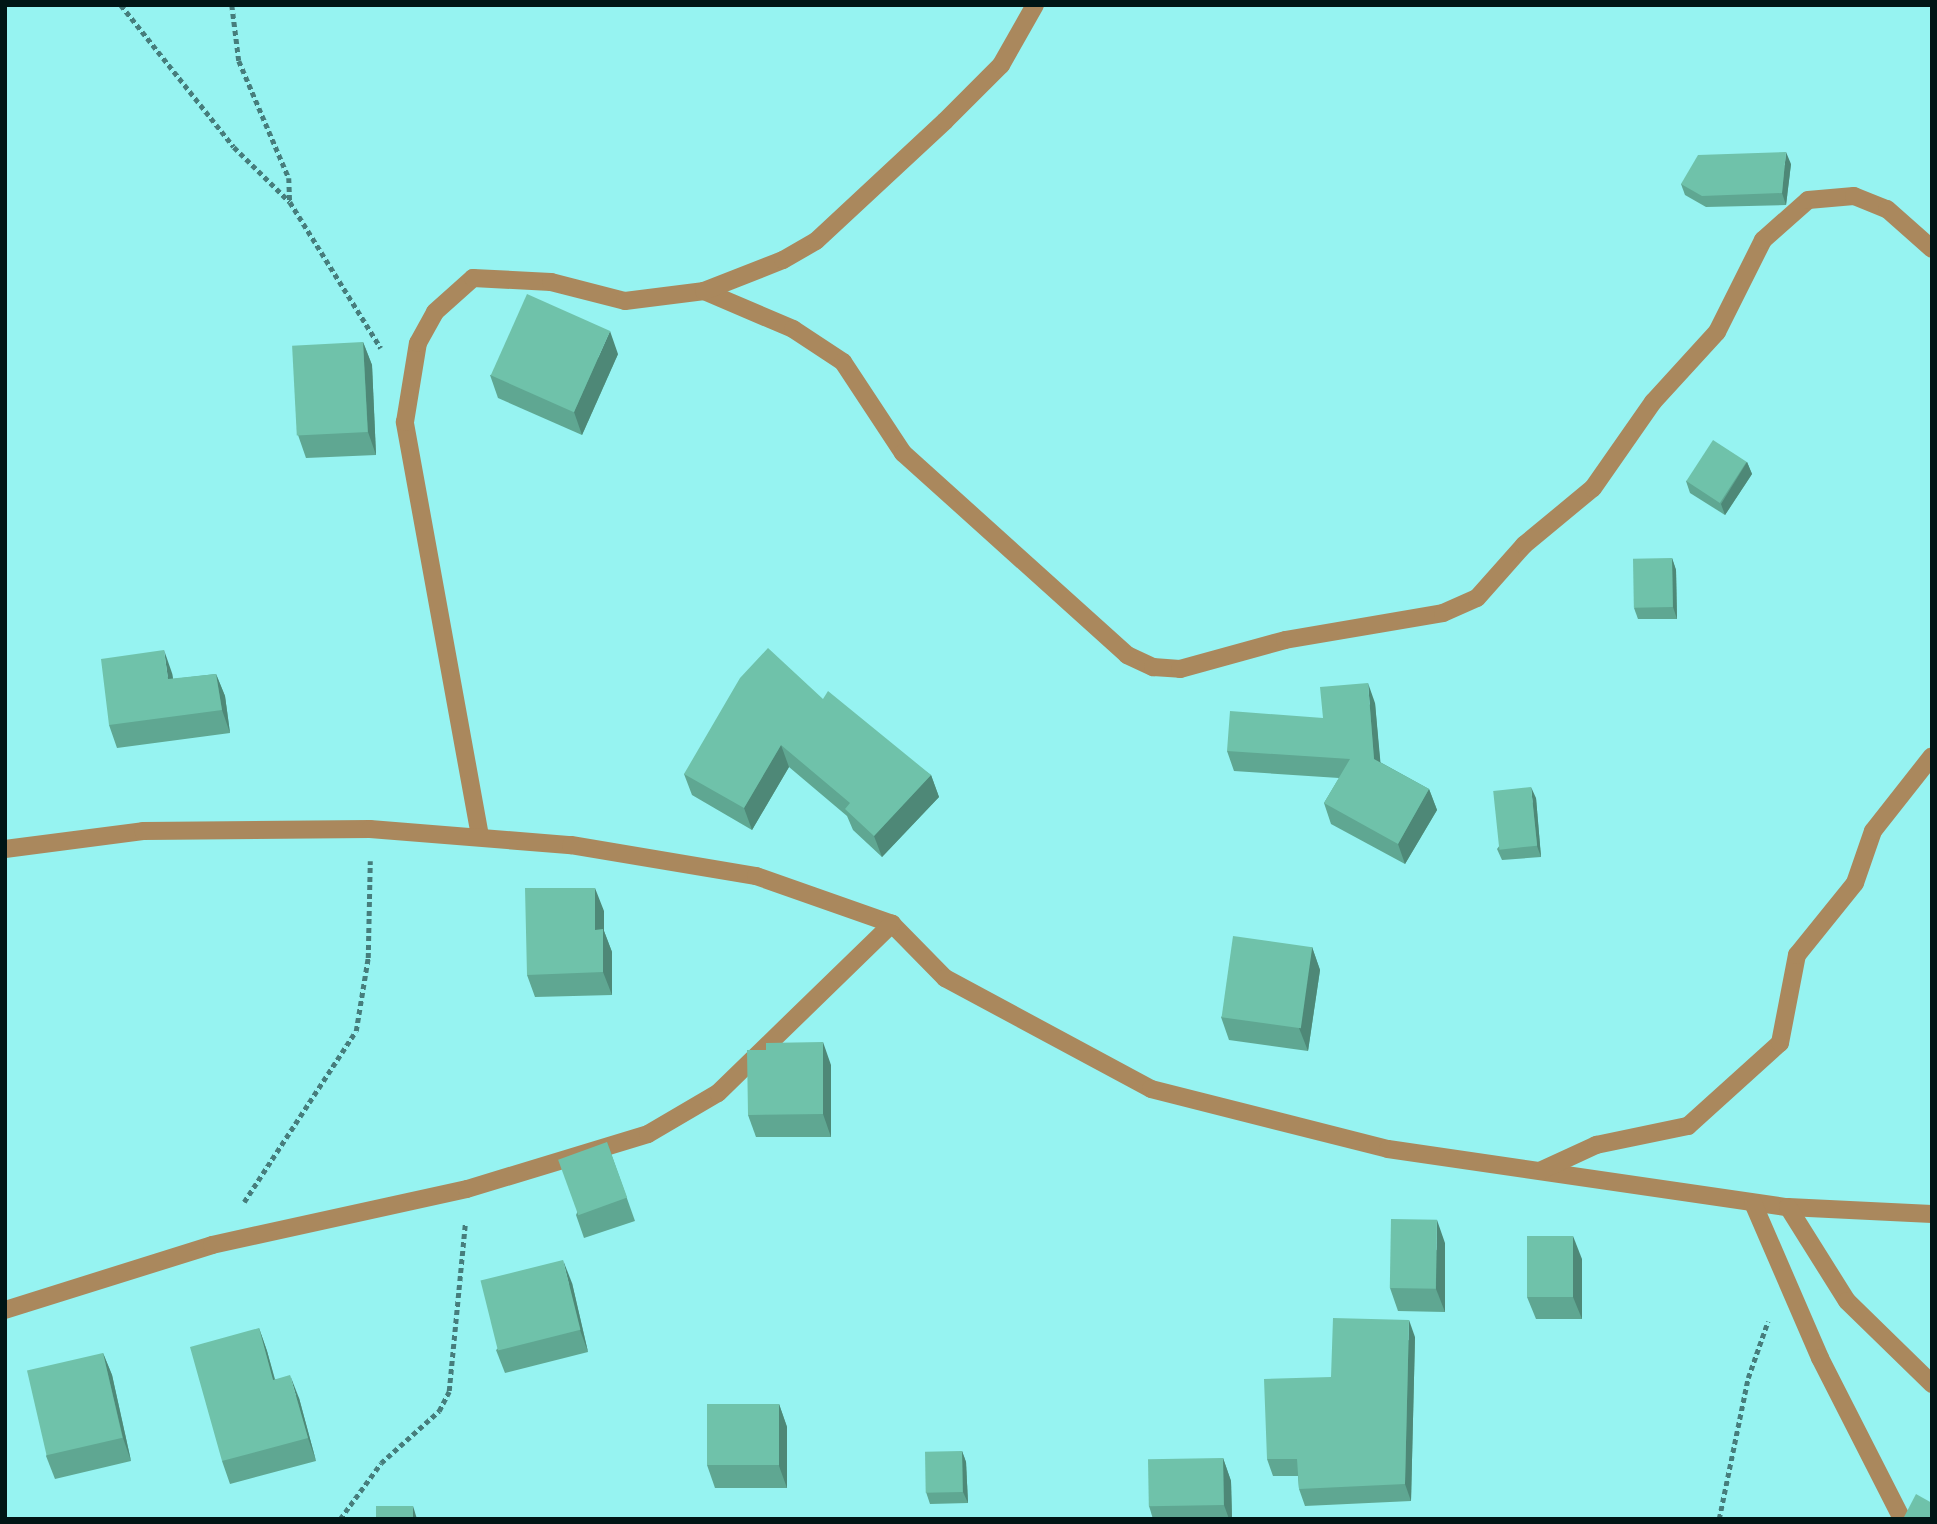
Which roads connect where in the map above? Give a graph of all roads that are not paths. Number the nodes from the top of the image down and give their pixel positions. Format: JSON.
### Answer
{"nodes":[{"id":1,"x":1035,"y":5,"type":"edge"},
{"id":2,"x":1932,"y":249,"type":"edge"},
{"id":3,"x":704,"y":291,"type":"junction"},
{"id":4,"x":1932,"y":756,"type":"edge"},
{"id":5,"x":480,"y":836,"type":"junction"},
{"id":6,"x":5,"y":849,"type":"edge"},
{"id":7,"x":892,"y":924,"type":"junction"},
{"id":8,"x":1542,"y":1170,"type":"junction"},
{"id":9,"x":1754,"y":1203,"type":"junction"},
{"id":10,"x":1788,"y":1207,"type":"junction"},
{"id":11,"x":1932,"y":1214,"type":"edge"},
{"id":12,"x":5,"y":1310,"type":"edge"},
{"id":13,"x":1932,"y":1384,"type":"edge"},
{"id":14,"x":1902,"y":1519,"type":"edge"}],
"edges":[{"from":1,"to":3,"type":"street"},
{"from":2,"to":3,"type":"street"},
{"from":3,"to":5,"type":"street"},
{"from":4,"to":8,"type":"street"},
{"from":5,"to":6,"type":"street"},
{"from":5,"to":7,"type":"street"},
{"from":7,"to":8,"type":"street"},
{"from":7,"to":12,"type":"street"},
{"from":8,"to":9,"type":"street"},
{"from":9,"to":10,"type":"street"},
{"from":9,"to":14,"type":"street"},
{"from":10,"to":11,"type":"street"},
{"from":10,"to":13,"type":"street"}]}
